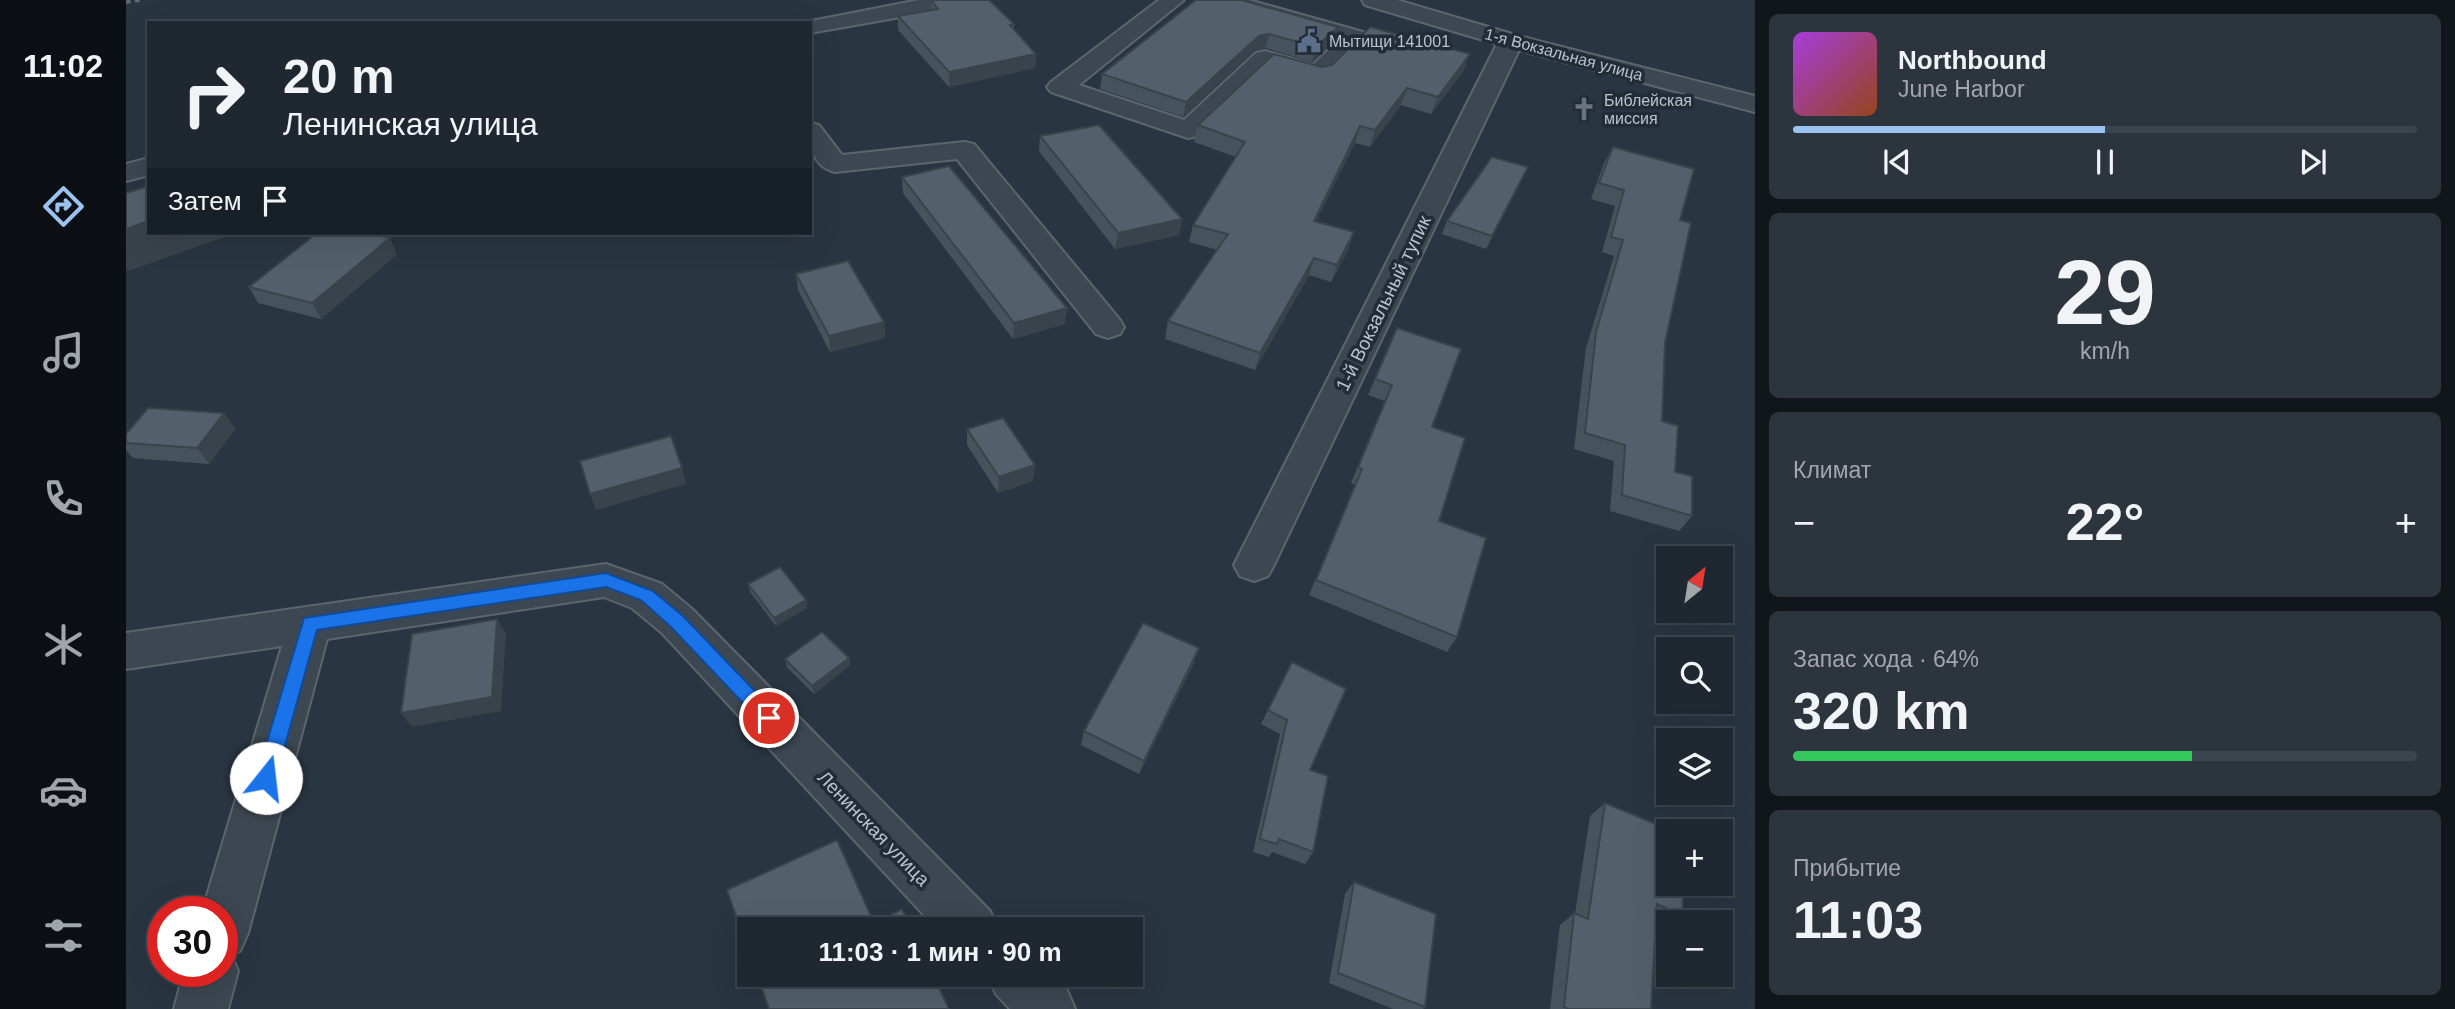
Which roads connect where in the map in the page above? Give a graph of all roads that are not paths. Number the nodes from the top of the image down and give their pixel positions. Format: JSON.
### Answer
{"nodes":[{"id":1,"x":957,"y":0,"type":"edge"},
{"id":2,"x":1173,"y":0,"type":"edge"},
{"id":3,"x":1224,"y":0,"type":"edge"},
{"id":4,"x":1373,"y":0,"type":"edge"},
{"id":5,"x":812,"y":26,"type":"edge"},
{"id":6,"x":1511,"y":41,"type":"junction"},
{"id":7,"x":1755,"y":104,"type":"edge"},
{"id":8,"x":812,"y":134,"type":"edge"},
{"id":9,"x":147,"y":167,"type":"edge"},
{"id":10,"x":126,"y":173,"type":"edge"},
{"id":11,"x":1108,"y":327,"type":"dead end"},
{"id":12,"x":1254,"y":565,"type":"dead end"},
{"id":13,"x":310,"y":623,"type":"junction"},
{"id":14,"x":126,"y":651,"type":"edge"},
{"id":15,"x":233,"y":896,"type":"edge"},
{"id":16,"x":961,"y":917,"type":"edge"},
{"id":17,"x":207,"y":987,"type":"edge"},
{"id":18,"x":1027,"y":987,"type":"edge"},
{"id":19,"x":201,"y":1009,"type":"edge"},
{"id":20,"x":1048,"y":1009,"type":"edge"}],
"edges":[{"from":1,"to":5,"type":"street"},
{"from":2,"to":3,"type":"street"},
{"from":4,"to":6,"type":"street","name":"1-я Вокзальная улица"},
{"from":6,"to":7,"type":"street","name":"1-я Вокзальная улица"},
{"from":6,"to":12,"type":"street","name":"1-й Вокзальный тупик"},
{"from":8,"to":11,"type":"street"},
{"from":9,"to":10,"type":"street"},
{"from":13,"to":14,"type":"street","name":"Ленинская улица"},
{"from":13,"to":15,"type":"street"},
{"from":13,"to":16,"type":"street","name":"Ленинская улица"},
{"from":17,"to":19,"type":"street"},
{"from":18,"to":20,"type":"street"}]}
